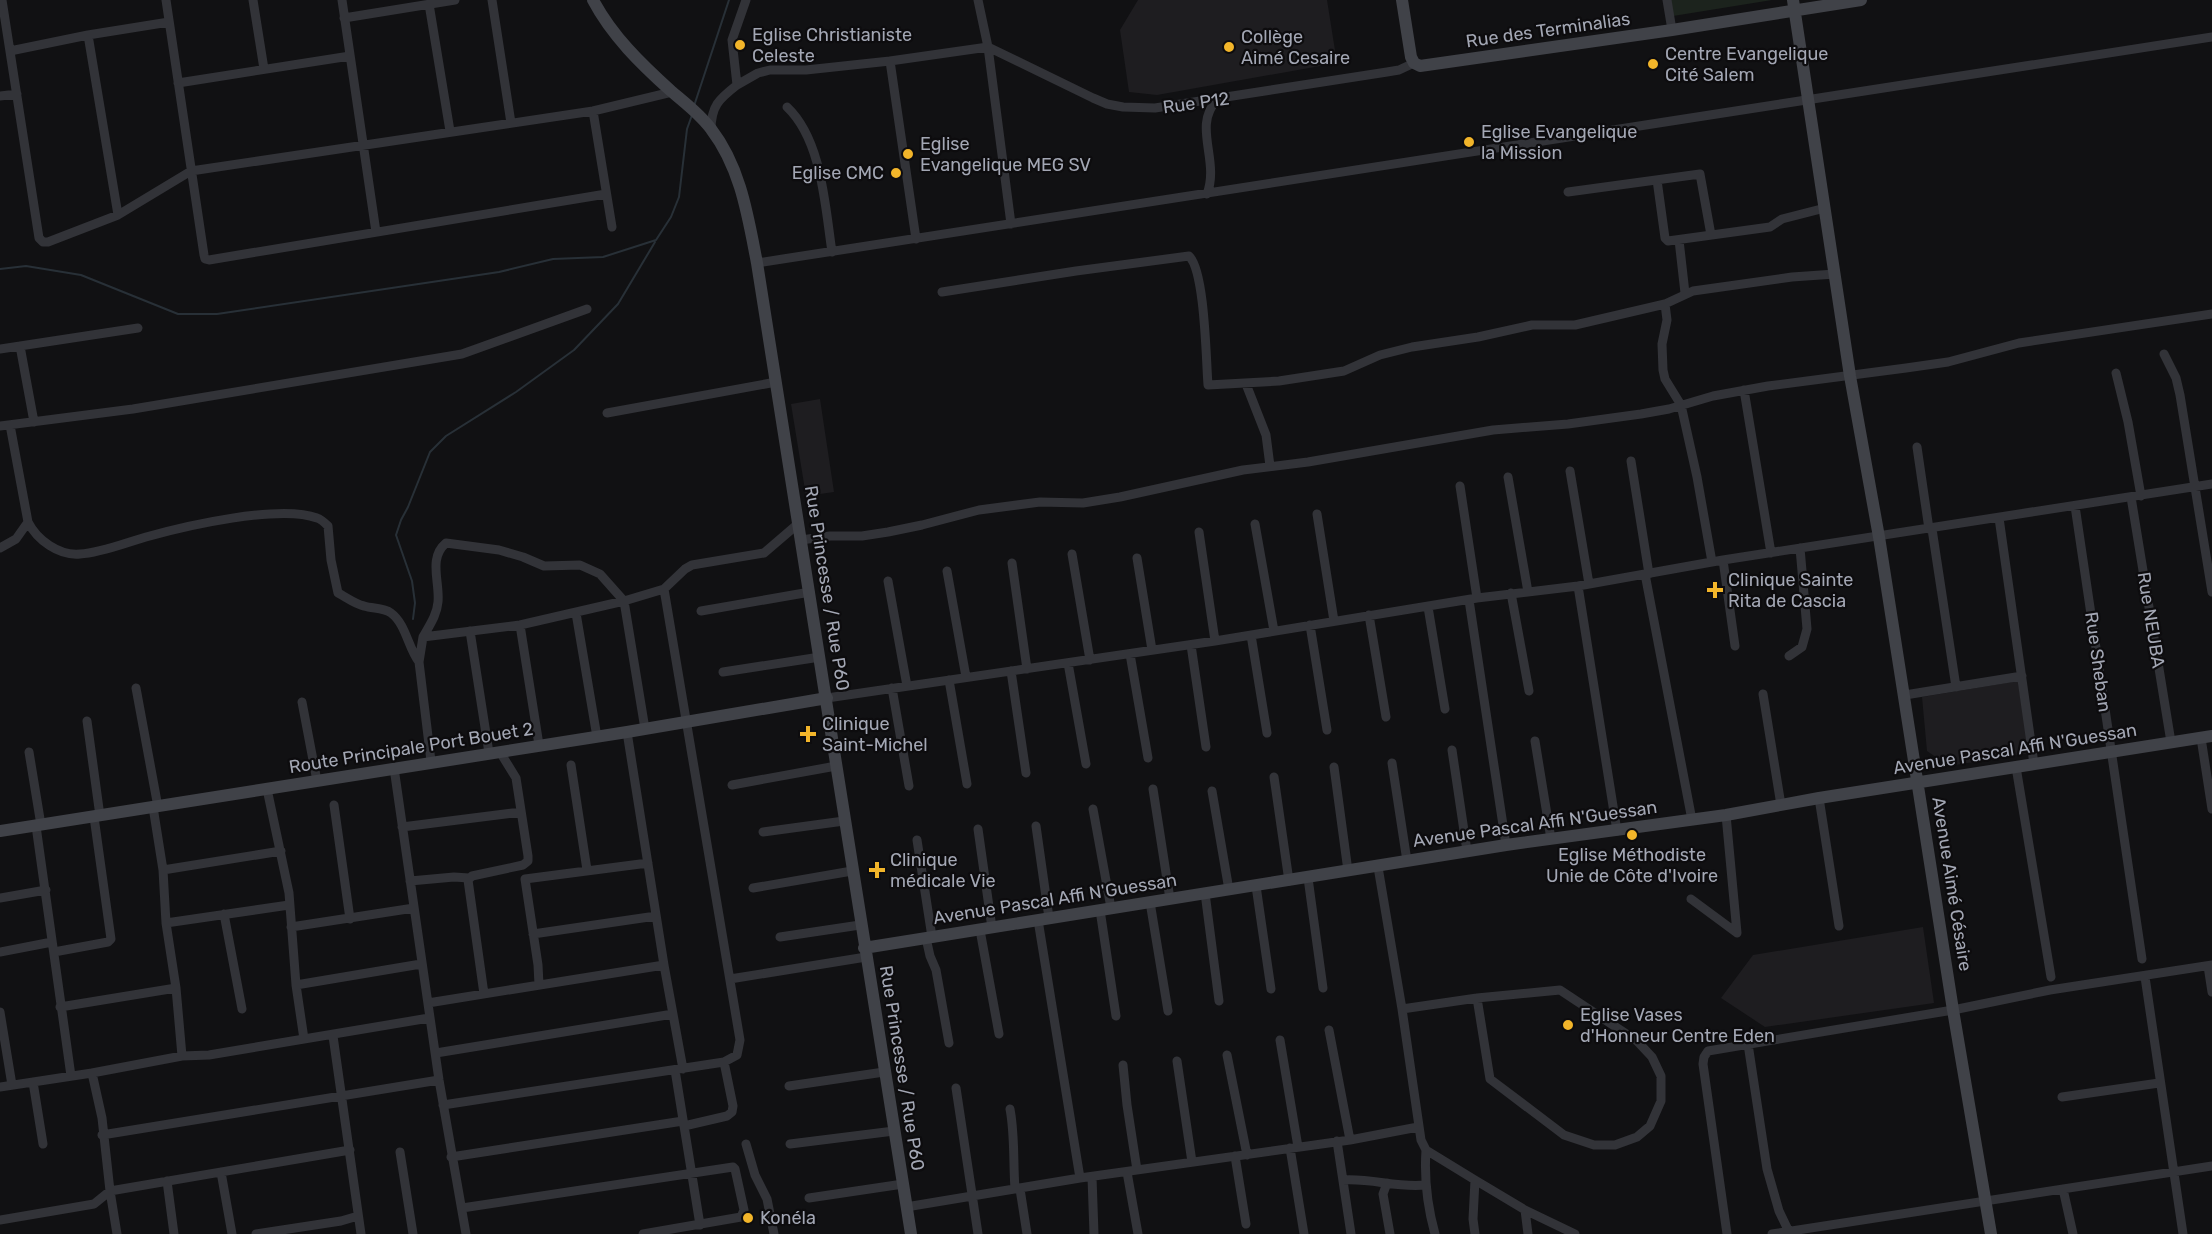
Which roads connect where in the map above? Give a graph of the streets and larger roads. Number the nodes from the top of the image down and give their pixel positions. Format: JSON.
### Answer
{"nodes":[{"id":1,"x":2,"y":0,"type":"edge"},
{"id":2,"x":166,"y":0,"type":"edge"},
{"id":3,"x":253,"y":0,"type":"edge"},
{"id":4,"x":342,"y":0,"type":"edge"},
{"id":5,"x":455,"y":0,"type":"edge"},
{"id":6,"x":492,"y":0,"type":"edge"},
{"id":7,"x":593,"y":0,"type":"edge"},
{"id":8,"x":746,"y":0,"type":"edge"},
{"id":9,"x":978,"y":0,"type":"edge"},
{"id":10,"x":1401,"y":0,"type":"edge"},
{"id":11,"x":1667,"y":0,"type":"edge"},
{"id":12,"x":1861,"y":0,"type":"edge"},
{"id":13,"x":429,"y":4,"type":"junction"},
{"id":14,"x":1794,"y":6,"type":"edge"},
{"id":15,"x":345,"y":18,"type":"junction"},
{"id":16,"x":169,"y":22,"type":"junction"},
{"id":17,"x":1672,"y":30,"type":"junction"},
{"id":18,"x":88,"y":35,"type":"junction"},
{"id":19,"x":2212,"y":37,"type":"edge"},
{"id":20,"x":988,"y":47,"type":"junction"},
{"id":21,"x":10,"y":51,"type":"junction"},
{"id":22,"x":350,"y":56,"type":"junction"},
{"id":23,"x":890,"y":61,"type":"junction"},
{"id":24,"x":1414,"y":63,"type":"junction"},
{"id":25,"x":264,"y":69,"type":"junction"},
{"id":26,"x":178,"y":83,"type":"junction"},
{"id":27,"x":737,"y":85,"type":"junction"},
{"id":28,"x":672,"y":92,"type":"junction"},
{"id":29,"x":16,"y":94,"type":"junction"},
{"id":30,"x":0,"y":96,"type":"edge"},
{"id":31,"x":1217,"y":100,"type":"junction"},
{"id":32,"x":1809,"y":101,"type":"junction"},
{"id":33,"x":787,"y":108,"type":"dead end"},
{"id":34,"x":593,"y":111,"type":"junction"},
{"id":35,"x":512,"y":123,"type":"junction"},
{"id":36,"x":711,"y":130,"type":"junction"},
{"id":37,"x":450,"y":131,"type":"junction"},
{"id":38,"x":364,"y":146,"type":"junction"},
{"id":39,"x":190,"y":171,"type":"junction"},
{"id":40,"x":1657,"y":180,"type":"junction"},
{"id":41,"x":1568,"y":192,"type":"dead end"},
{"id":42,"x":606,"y":194,"type":"junction"},
{"id":43,"x":1207,"y":194,"type":"junction"},
{"id":44,"x":1825,"y":208,"type":"junction"},
{"id":45,"x":118,"y":215,"type":"junction"},
{"id":46,"x":1011,"y":224,"type":"junction"},
{"id":47,"x":612,"y":227,"type":"dead end"},
{"id":48,"x":376,"y":232,"type":"junction"},
{"id":49,"x":1711,"y":235,"type":"junction"},
{"id":50,"x":916,"y":239,"type":"junction"},
{"id":51,"x":1679,"y":240,"type":"junction"},
{"id":52,"x":832,"y":252,"type":"junction"},
{"id":53,"x":757,"y":263,"type":"junction"},
{"id":54,"x":1835,"y":274,"type":"junction"},
{"id":55,"x":942,"y":292,"type":"dead end"},
{"id":56,"x":1685,"y":293,"type":"junction"},
{"id":57,"x":1665,"y":304,"type":"junction"},
{"id":58,"x":587,"y":309,"type":"dead end"},
{"id":59,"x":2212,"y":314,"type":"edge"},
{"id":60,"x":138,"y":327,"type":"dead end"},
{"id":61,"x":20,"y":346,"type":"junction"},
{"id":62,"x":0,"y":349,"type":"edge"},
{"id":63,"x":2164,"y":354,"type":"dead end"},
{"id":64,"x":2116,"y":373,"type":"dead end"},
{"id":65,"x":1850,"y":376,"type":"junction"},
{"id":66,"x":776,"y":382,"type":"junction"},
{"id":67,"x":1246,"y":384,"type":"junction"},
{"id":68,"x":1744,"y":390,"type":"junction"},
{"id":69,"x":1680,"y":405,"type":"junction"},
{"id":70,"x":607,"y":413,"type":"dead end"},
{"id":71,"x":34,"y":422,"type":"junction"},
{"id":72,"x":5,"y":425,"type":"edge"},
{"id":73,"x":1917,"y":447,"type":"dead end"},
{"id":74,"x":1631,"y":461,"type":"dead end"},
{"id":75,"x":1270,"y":466,"type":"junction"},
{"id":76,"x":1570,"y":471,"type":"dead end"},
{"id":77,"x":1508,"y":477,"type":"dead end"},
{"id":78,"x":2212,"y":484,"type":"edge"},
{"id":79,"x":1460,"y":486,"type":"dead end"},
{"id":80,"x":2195,"y":487,"type":"junction"},
{"id":81,"x":2136,"y":497,"type":"junction"},
{"id":82,"x":2075,"y":506,"type":"junction"},
{"id":83,"x":1317,"y":514,"type":"dead end"},
{"id":84,"x":2000,"y":518,"type":"junction"},
{"id":85,"x":28,"y":522,"type":"junction"},
{"id":86,"x":799,"y":523,"type":"junction"},
{"id":87,"x":1256,"y":524,"type":"dead end"},
{"id":88,"x":1930,"y":529,"type":"junction"},
{"id":89,"x":1199,"y":532,"type":"dead end"},
{"id":90,"x":1879,"y":537,"type":"junction"},
{"id":91,"x":801,"y":540,"type":"junction"},
{"id":92,"x":0,"y":548,"type":"edge"},
{"id":93,"x":1800,"y":548,"type":"junction"},
{"id":94,"x":1770,"y":553,"type":"junction"},
{"id":95,"x":1072,"y":554,"type":"dead end"},
{"id":96,"x":1137,"y":558,"type":"dead end"},
{"id":97,"x":1723,"y":560,"type":"junction"},
{"id":98,"x":1712,"y":562,"type":"junction"},
{"id":99,"x":1012,"y":563,"type":"dead end"},
{"id":100,"x":948,"y":572,"type":"dead end"},
{"id":101,"x":1647,"y":574,"type":"junction"},
{"id":102,"x":888,"y":581,"type":"dead end"},
{"id":103,"x":1589,"y":584,"type":"junction"},
{"id":104,"x":1578,"y":586,"type":"junction"},
{"id":105,"x":664,"y":589,"type":"junction"},
{"id":106,"x":810,"y":592,"type":"junction"},
{"id":107,"x":1528,"y":592,"type":"junction"},
{"id":108,"x":2212,"y":592,"type":"edge"},
{"id":109,"x":1511,"y":593,"type":"junction"},
{"id":110,"x":1473,"y":599,"type":"junction"},
{"id":111,"x":624,"y":601,"type":"junction"},
{"id":112,"x":1428,"y":607,"type":"junction"},
{"id":113,"x":701,"y":611,"type":"dead end"},
{"id":114,"x":576,"y":613,"type":"junction"},
{"id":115,"x":1369,"y":615,"type":"junction"},
{"id":116,"x":1334,"y":621,"type":"junction"},
{"id":117,"x":519,"y":625,"type":"junction"},
{"id":118,"x":1310,"y":626,"type":"junction"},
{"id":119,"x":1274,"y":631,"type":"junction"},
{"id":120,"x":470,"y":632,"type":"junction"},
{"id":121,"x":1251,"y":635,"type":"junction"},
{"id":122,"x":423,"y":637,"type":"junction"},
{"id":123,"x":1215,"y":641,"type":"junction"},
{"id":124,"x":1191,"y":645,"type":"junction"},
{"id":125,"x":1735,"y":646,"type":"dead end"},
{"id":126,"x":1152,"y":650,"type":"junction"},
{"id":127,"x":1130,"y":654,"type":"junction"},
{"id":128,"x":1789,"y":656,"type":"dead end"},
{"id":129,"x":820,"y":657,"type":"junction"},
{"id":130,"x":1090,"y":660,"type":"junction"},
{"id":131,"x":419,"y":662,"type":"junction"},
{"id":132,"x":1068,"y":663,"type":"junction"},
{"id":133,"x":1027,"y":669,"type":"junction"},
{"id":134,"x":1011,"y":671,"type":"junction"},
{"id":135,"x":723,"y":672,"type":"dead end"},
{"id":136,"x":2022,"y":676,"type":"junction"},
{"id":137,"x":966,"y":677,"type":"junction"},
{"id":138,"x":949,"y":680,"type":"junction"},
{"id":139,"x":907,"y":686,"type":"junction"},
{"id":140,"x":1956,"y":687,"type":"junction"},
{"id":141,"x":136,"y":688,"type":"dead end"},
{"id":142,"x":892,"y":688,"type":"junction"},
{"id":143,"x":1529,"y":691,"type":"dead end"},
{"id":144,"x":1763,"y":694,"type":"dead end"},
{"id":145,"x":1905,"y":695,"type":"junction"},
{"id":146,"x":827,"y":698,"type":"junction"},
{"id":147,"x":302,"y":702,"type":"dead end"},
{"id":148,"x":1445,"y":709,"type":"dead end"},
{"id":149,"x":1386,"y":717,"type":"dead end"},
{"id":150,"x":87,"y":721,"type":"dead end"},
{"id":151,"x":686,"y":722,"type":"junction"},
{"id":152,"x":645,"y":729,"type":"junction"},
{"id":153,"x":1327,"y":730,"type":"dead end"},
{"id":154,"x":627,"y":732,"type":"junction"},
{"id":155,"x":1267,"y":733,"type":"dead end"},
{"id":156,"x":597,"y":737,"type":"junction"},
{"id":157,"x":2206,"y":737,"type":"edge"},
{"id":158,"x":1535,"y":741,"type":"dead end"},
{"id":159,"x":2171,"y":742,"type":"junction"},
{"id":160,"x":539,"y":745,"type":"junction"},
{"id":161,"x":1206,"y":747,"type":"dead end"},
{"id":162,"x":1452,"y":750,"type":"dead end"},
{"id":163,"x":29,"y":752,"type":"dead end"},
{"id":164,"x":495,"y":752,"type":"junction"},
{"id":165,"x":2111,"y":752,"type":"junction"},
{"id":166,"x":1148,"y":758,"type":"dead end"},
{"id":167,"x":431,"y":761,"type":"junction"},
{"id":168,"x":1392,"y":763,"type":"dead end"},
{"id":169,"x":1086,"y":764,"type":"dead end"},
{"id":170,"x":2034,"y":764,"type":"junction"},
{"id":171,"x":571,"y":765,"type":"dead end"},
{"id":172,"x":836,"y":766,"type":"junction"},
{"id":173,"x":1334,"y":767,"type":"dead end"},
{"id":174,"x":2016,"y":767,"type":"junction"},
{"id":175,"x":394,"y":768,"type":"junction"},
{"id":176,"x":1026,"y":773,"type":"dead end"},
{"id":177,"x":1274,"y":777,"type":"dead end"},
{"id":178,"x":317,"y":781,"type":"junction"},
{"id":179,"x":1919,"y":782,"type":"junction"},
{"id":180,"x":967,"y":784,"type":"dead end"},
{"id":181,"x":732,"y":785,"type":"dead end"},
{"id":182,"x":909,"y":786,"type":"dead end"},
{"id":183,"x":267,"y":789,"type":"junction"},
{"id":184,"x":1153,"y":789,"type":"dead end"},
{"id":185,"x":1212,"y":791,"type":"dead end"},
{"id":186,"x":1819,"y":798,"type":"junction"},
{"id":187,"x":334,"y":805,"type":"dead end"},
{"id":188,"x":1781,"y":805,"type":"junction"},
{"id":189,"x":155,"y":807,"type":"junction"},
{"id":190,"x":1093,"y":809,"type":"dead end"},
{"id":191,"x":2212,"y":809,"type":"edge"},
{"id":192,"x":521,"y":812,"type":"junction"},
{"id":193,"x":1726,"y":815,"type":"junction"},
{"id":194,"x":97,"y":817,"type":"junction"},
{"id":195,"x":1692,"y":820,"type":"junction"},
{"id":196,"x":844,"y":821,"type":"junction"},
{"id":197,"x":38,"y":825,"type":"junction"},
{"id":198,"x":1036,"y":826,"type":"dead end"},
{"id":199,"x":402,"y":827,"type":"junction"},
{"id":200,"x":978,"y":829,"type":"dead end"},
{"id":201,"x":0,"y":831,"type":"edge"},
{"id":202,"x":1617,"y":831,"type":"junction"},
{"id":203,"x":763,"y":832,"type":"dead end"},
{"id":204,"x":1551,"y":839,"type":"junction"},
{"id":205,"x":917,"y":840,"type":"dead end"},
{"id":206,"x":1506,"y":845,"type":"junction"},
{"id":207,"x":280,"y":851,"type":"junction"},
{"id":208,"x":1467,"y":851,"type":"junction"},
{"id":209,"x":1407,"y":861,"type":"junction"},
{"id":210,"x":648,"y":863,"type":"junction"},
{"id":211,"x":523,"y":865,"type":"junction"},
{"id":212,"x":1378,"y":867,"type":"junction"},
{"id":213,"x":163,"y":870,"type":"junction"},
{"id":214,"x":587,"y":870,"type":"junction"},
{"id":215,"x":852,"y":870,"type":"junction"},
{"id":216,"x":1348,"y":871,"type":"junction"},
{"id":217,"x":469,"y":878,"type":"junction"},
{"id":218,"x":1308,"y":878,"type":"junction"},
{"id":219,"x":525,"y":879,"type":"junction"},
{"id":220,"x":410,"y":881,"type":"junction"},
{"id":221,"x":1289,"y":881,"type":"junction"},
{"id":222,"x":1256,"y":886,"type":"junction"},
{"id":223,"x":753,"y":888,"type":"dead end"},
{"id":224,"x":1229,"y":890,"type":"junction"},
{"id":225,"x":46,"y":891,"type":"junction"},
{"id":226,"x":1205,"y":893,"type":"junction"},
{"id":227,"x":0,"y":898,"type":"edge"},
{"id":228,"x":1170,"y":898,"type":"junction"},
{"id":229,"x":1691,"y":899,"type":"dead end"},
{"id":230,"x":1150,"y":902,"type":"junction"},
{"id":231,"x":289,"y":905,"type":"junction"},
{"id":232,"x":414,"y":908,"type":"junction"},
{"id":233,"x":1105,"y":909,"type":"junction"},
{"id":234,"x":224,"y":914,"type":"junction"},
{"id":235,"x":656,"y":916,"type":"junction"},
{"id":236,"x":350,"y":919,"type":"junction"},
{"id":237,"x":1043,"y":919,"type":"junction"},
{"id":238,"x":166,"y":923,"type":"junction"},
{"id":239,"x":860,"y":925,"type":"junction"},
{"id":240,"x":1839,"y":926,"type":"dead end"},
{"id":241,"x":291,"y":927,"type":"junction"},
{"id":242,"x":986,"y":929,"type":"junction"},
{"id":243,"x":533,"y":934,"type":"junction"},
{"id":244,"x":780,"y":937,"type":"dead end"},
{"id":245,"x":929,"y":938,"type":"junction"},
{"id":246,"x":53,"y":947,"type":"junction"},
{"id":247,"x":0,"y":952,"type":"edge"},
{"id":248,"x":865,"y":952,"type":"junction"},
{"id":249,"x":2142,"y":959,"type":"dead end"},
{"id":250,"x":421,"y":964,"type":"junction"},
{"id":251,"x":664,"y":965,"type":"junction"},
{"id":252,"x":2210,"y":965,"type":"edge"},
{"id":253,"x":2050,"y":977,"type":"dead end"},
{"id":254,"x":2145,"y":977,"type":"junction"},
{"id":255,"x":730,"y":979,"type":"junction"},
{"id":256,"x":296,"y":985,"type":"junction"},
{"id":257,"x":539,"y":985,"type":"junction"},
{"id":258,"x":176,"y":987,"type":"junction"},
{"id":259,"x":1323,"y":988,"type":"dead end"},
{"id":260,"x":1271,"y":989,"type":"dead end"},
{"id":261,"x":2212,"y":993,"type":"edge"},
{"id":262,"x":484,"y":994,"type":"junction"},
{"id":263,"x":1477,"y":998,"type":"junction"},
{"id":264,"x":1219,"y":1001,"type":"dead end"},
{"id":265,"x":428,"y":1003,"type":"junction"},
{"id":266,"x":60,"y":1007,"type":"junction"},
{"id":267,"x":242,"y":1009,"type":"dead end"},
{"id":268,"x":1402,"y":1009,"type":"junction"},
{"id":269,"x":1953,"y":1010,"type":"junction"},
{"id":270,"x":1168,"y":1011,"type":"dead end"},
{"id":271,"x":0,"y":1012,"type":"edge"},
{"id":272,"x":673,"y":1014,"type":"junction"},
{"id":273,"x":1116,"y":1016,"type":"dead end"},
{"id":274,"x":429,"y":1018,"type":"junction"},
{"id":275,"x":1329,"y":1029,"type":"dead end"},
{"id":276,"x":999,"y":1034,"type":"dead end"},
{"id":277,"x":333,"y":1036,"type":"junction"},
{"id":278,"x":304,"y":1039,"type":"junction"},
{"id":279,"x":1280,"y":1040,"type":"dead end"},
{"id":280,"x":949,"y":1043,"type":"dead end"},
{"id":281,"x":1748,"y":1044,"type":"junction"},
{"id":282,"x":436,"y":1053,"type":"junction"},
{"id":283,"x":1227,"y":1055,"type":"dead end"},
{"id":284,"x":182,"y":1056,"type":"junction"},
{"id":285,"x":1177,"y":1061,"type":"dead end"},
{"id":286,"x":724,"y":1062,"type":"junction"},
{"id":287,"x":1123,"y":1065,"type":"dead end"},
{"id":288,"x":679,"y":1070,"type":"junction"},
{"id":289,"x":884,"y":1072,"type":"junction"},
{"id":290,"x":92,"y":1073,"type":"junction"},
{"id":291,"x":71,"y":1076,"type":"junction"},
{"id":292,"x":439,"y":1080,"type":"junction"},
{"id":293,"x":33,"y":1082,"type":"junction"},
{"id":294,"x":2159,"y":1083,"type":"junction"},
{"id":295,"x":12,"y":1085,"type":"junction"},
{"id":296,"x":789,"y":1086,"type":"dead end"},
{"id":297,"x":0,"y":1087,"type":"edge"},
{"id":298,"x":956,"y":1088,"type":"dead end"},
{"id":299,"x":342,"y":1096,"type":"junction"},
{"id":300,"x":2062,"y":1097,"type":"dead end"},
{"id":301,"x":443,"y":1105,"type":"junction"},
{"id":302,"x":1010,"y":1108,"type":"dead end"},
{"id":303,"x":684,"y":1123,"type":"junction"},
{"id":304,"x":1418,"y":1127,"type":"junction"},
{"id":305,"x":894,"y":1131,"type":"junction"},
{"id":306,"x":102,"y":1135,"type":"junction"},
{"id":307,"x":1350,"y":1140,"type":"junction"},
{"id":308,"x":1337,"y":1142,"type":"junction"},
{"id":309,"x":44,"y":1144,"type":"dead end"},
{"id":310,"x":746,"y":1144,"type":"dead end"},
{"id":311,"x":790,"y":1144,"type":"dead end"},
{"id":312,"x":1294,"y":1148,"type":"junction"},
{"id":313,"x":1426,"y":1149,"type":"junction"},
{"id":314,"x":350,"y":1150,"type":"junction"},
{"id":315,"x":400,"y":1152,"type":"dead end"},
{"id":316,"x":1247,"y":1155,"type":"junction"},
{"id":317,"x":1235,"y":1156,"type":"junction"},
{"id":318,"x":451,"y":1157,"type":"junction"},
{"id":319,"x":1192,"y":1162,"type":"junction"},
{"id":320,"x":2212,"y":1166,"type":"edge"},
{"id":321,"x":1137,"y":1170,"type":"junction"},
{"id":322,"x":221,"y":1172,"type":"junction"},
{"id":323,"x":691,"y":1172,"type":"junction"},
{"id":324,"x":1127,"y":1172,"type":"junction"},
{"id":325,"x":2173,"y":1172,"type":"junction"},
{"id":326,"x":1092,"y":1177,"type":"junction"},
{"id":327,"x":1080,"y":1178,"type":"junction"},
{"id":328,"x":1342,"y":1180,"type":"junction"},
{"id":329,"x":1475,"y":1180,"type":"junction"},
{"id":330,"x":167,"y":1181,"type":"junction"},
{"id":331,"x":1387,"y":1183,"type":"junction"},
{"id":332,"x":903,"y":1184,"type":"junction"},
{"id":333,"x":1425,"y":1185,"type":"junction"},
{"id":334,"x":1017,"y":1189,"type":"junction"},
{"id":335,"x":2063,"y":1189,"type":"junction"},
{"id":336,"x":110,"y":1191,"type":"junction"},
{"id":337,"x":973,"y":1196,"type":"junction"},
{"id":338,"x":809,"y":1198,"type":"dead end"},
{"id":339,"x":1986,"y":1201,"type":"junction"},
{"id":340,"x":906,"y":1207,"type":"junction"},
{"id":341,"x":462,"y":1208,"type":"junction"},
{"id":342,"x":1525,"y":1210,"type":"junction"},
{"id":343,"x":357,"y":1216,"type":"junction"},
{"id":344,"x":0,"y":1220,"type":"edge"},
{"id":345,"x":1246,"y":1224,"type":"dead end"},
{"id":346,"x":700,"y":1225,"type":"junction"},
{"id":347,"x":1563,"y":1232,"type":"edge"},
{"id":348,"x":1789,"y":1233,"type":"edge"},
{"id":349,"x":117,"y":1234,"type":"edge"},
{"id":350,"x":174,"y":1234,"type":"edge"},
{"id":351,"x":232,"y":1234,"type":"edge"},
{"id":352,"x":256,"y":1234,"type":"edge"},
{"id":353,"x":361,"y":1234,"type":"edge"},
{"id":354,"x":413,"y":1234,"type":"edge"},
{"id":355,"x":466,"y":1234,"type":"edge"},
{"id":356,"x":643,"y":1234,"type":"edge"},
{"id":357,"x":774,"y":1234,"type":"edge"},
{"id":358,"x":910,"y":1234,"type":"edge"},
{"id":359,"x":978,"y":1234,"type":"edge"},
{"id":360,"x":1027,"y":1234,"type":"edge"},
{"id":361,"x":1094,"y":1234,"type":"edge"},
{"id":362,"x":1138,"y":1234,"type":"edge"},
{"id":363,"x":1304,"y":1234,"type":"edge"},
{"id":364,"x":1351,"y":1234,"type":"edge"},
{"id":365,"x":1390,"y":1234,"type":"edge"},
{"id":366,"x":1435,"y":1234,"type":"edge"},
{"id":367,"x":1475,"y":1234,"type":"edge"},
{"id":368,"x":1528,"y":1234,"type":"edge"},
{"id":369,"x":1575,"y":1234,"type":"edge"},
{"id":370,"x":1727,"y":1234,"type":"edge"},
{"id":371,"x":1772,"y":1234,"type":"edge"},
{"id":372,"x":1990,"y":1234,"type":"edge"},
{"id":373,"x":2073,"y":1234,"type":"edge"},
{"id":374,"x":2183,"y":1234,"type":"edge"}],
"edges":[{"from":1,"to":21,"type":"street"},
{"from":2,"to":16,"type":"street"},
{"from":3,"to":25,"type":"street"},
{"from":4,"to":15,"type":"street"},
{"from":5,"to":13,"type":"street"},
{"from":6,"to":35,"type":"street"},
{"from":7,"to":28,"type":"street","name":"Rue Princesse / Rue P60"},
{"from":8,"to":27,"type":"street"},
{"from":9,"to":20,"type":"street"},
{"from":10,"to":24,"type":"street"},
{"from":11,"to":17,"type":"street"},
{"from":12,"to":14,"type":"street","name":"Rue des Terminalias"},
{"from":13,"to":15,"type":"street"},
{"from":13,"to":37,"type":"street"},
{"from":14,"to":17,"type":"street","name":"Rue des Terminalias"},
{"from":14,"to":32,"type":"street","name":"Avenue Aimé Césaire"},
{"from":15,"to":22,"type":"street"},
{"from":16,"to":18,"type":"street"},
{"from":16,"to":26,"type":"street"},
{"from":17,"to":24,"type":"street","name":"Rue des Terminalias"},
{"from":18,"to":21,"type":"street"},
{"from":18,"to":45,"type":"street"},
{"from":19,"to":32,"type":"street"},
{"from":20,"to":23,"type":"street"},
{"from":20,"to":31,"type":"street","name":"Rue P12"},
{"from":20,"to":46,"type":"street"},
{"from":21,"to":29,"type":"street"},
{"from":22,"to":25,"type":"street"},
{"from":22,"to":38,"type":"street"},
{"from":23,"to":27,"type":"street"},
{"from":23,"to":50,"type":"street"},
{"from":24,"to":31,"type":"street","name":"Rue P12"},
{"from":25,"to":26,"type":"street"},
{"from":26,"to":39,"type":"street"},
{"from":27,"to":36,"type":"street"},
{"from":28,"to":34,"type":"street"},
{"from":28,"to":36,"type":"street","name":"Rue Princesse / Rue P60"},
{"from":29,"to":30,"type":"street"},
{"from":29,"to":45,"type":"street"},
{"from":31,"to":43,"type":"street"},
{"from":32,"to":43,"type":"street"},
{"from":32,"to":44,"type":"street","name":"Avenue Aimé Césaire"},
{"from":33,"to":52,"type":"street"},
{"from":34,"to":35,"type":"street"},
{"from":34,"to":42,"type":"street"},
{"from":35,"to":37,"type":"street"},
{"from":36,"to":53,"type":"street","name":"Rue Princesse / Rue P60"},
{"from":37,"to":38,"type":"street"},
{"from":38,"to":39,"type":"street"},
{"from":38,"to":48,"type":"street"},
{"from":39,"to":45,"type":"street"},
{"from":39,"to":48,"type":"street"},
{"from":40,"to":41,"type":"street"},
{"from":40,"to":49,"type":"street"},
{"from":40,"to":51,"type":"street"},
{"from":42,"to":47,"type":"street"},
{"from":42,"to":48,"type":"street"},
{"from":43,"to":46,"type":"street"},
{"from":44,"to":49,"type":"street"},
{"from":44,"to":54,"type":"street","name":"Avenue Aimé Césaire"},
{"from":46,"to":50,"type":"street"},
{"from":49,"to":51,"type":"street"},
{"from":50,"to":52,"type":"street"},
{"from":51,"to":56,"type":"street"},
{"from":52,"to":53,"type":"street"},
{"from":53,"to":66,"type":"street","name":"Rue Princesse / Rue P60"},
{"from":54,"to":56,"type":"street"},
{"from":54,"to":65,"type":"street","name":"Avenue Aimé Césaire"},
{"from":55,"to":67,"type":"street"},
{"from":56,"to":57,"type":"street"},
{"from":57,"to":67,"type":"street"},
{"from":57,"to":69,"type":"street"},
{"from":58,"to":71,"type":"street"},
{"from":59,"to":65,"type":"street"},
{"from":60,"to":61,"type":"street"},
{"from":61,"to":62,"type":"street"},
{"from":61,"to":71,"type":"street"},
{"from":63,"to":80,"type":"street"},
{"from":64,"to":81,"type":"street","name":"Rue NEUBA"},
{"from":65,"to":68,"type":"street"},
{"from":65,"to":90,"type":"street","name":"Avenue Aimé Césaire"},
{"from":66,"to":70,"type":"street"},
{"from":66,"to":86,"type":"street","name":"Rue Princesse / Rue P60"},
{"from":67,"to":75,"type":"street"},
{"from":68,"to":69,"type":"street"},
{"from":68,"to":94,"type":"street"},
{"from":69,"to":75,"type":"street"},
{"from":69,"to":98,"type":"street"},
{"from":71,"to":72,"type":"street"},
{"from":72,"to":85,"type":"street"},
{"from":73,"to":88,"type":"street"},
{"from":74,"to":101,"type":"street"},
{"from":75,"to":91,"type":"street"},
{"from":76,"to":103,"type":"street"},
{"from":77,"to":107,"type":"street"},
{"from":78,"to":80,"type":"street"},
{"from":79,"to":110,"type":"street"},
{"from":80,"to":81,"type":"street"},
{"from":80,"to":108,"type":"street"},
{"from":81,"to":82,"type":"street"},
{"from":81,"to":159,"type":"street","name":"Rue NEUBA"},
{"from":82,"to":84,"type":"street"},
{"from":82,"to":165,"type":"street","name":"Rue Sheban"},
{"from":83,"to":116,"type":"street"},
{"from":84,"to":88,"type":"street"},
{"from":84,"to":136,"type":"street"},
{"from":85,"to":92,"type":"street"},
{"from":85,"to":131,"type":"street"},
{"from":86,"to":91,"type":"street","name":"Rue Princesse / Rue P60"},
{"from":86,"to":105,"type":"street"},
{"from":87,"to":119,"type":"street"},
{"from":88,"to":90,"type":"street"},
{"from":88,"to":140,"type":"street"},
{"from":89,"to":123,"type":"street"},
{"from":90,"to":93,"type":"street"},
{"from":90,"to":145,"type":"street","name":"Avenue Aimé Césaire"},
{"from":91,"to":106,"type":"street","name":"Rue Princesse / Rue P60"},
{"from":93,"to":94,"type":"street"},
{"from":93,"to":128,"type":"street"},
{"from":94,"to":97,"type":"street"},
{"from":95,"to":130,"type":"street"},
{"from":96,"to":126,"type":"street"},
{"from":97,"to":98,"type":"street"},
{"from":97,"to":125,"type":"street"},
{"from":98,"to":101,"type":"street"},
{"from":99,"to":133,"type":"street"},
{"from":100,"to":137,"type":"street"},
{"from":101,"to":103,"type":"street"},
{"from":101,"to":195,"type":"street"},
{"from":102,"to":139,"type":"street"},
{"from":103,"to":104,"type":"street"},
{"from":104,"to":107,"type":"street"},
{"from":104,"to":202,"type":"street"},
{"from":105,"to":111,"type":"street"},
{"from":105,"to":151,"type":"street"},
{"from":106,"to":113,"type":"street"},
{"from":106,"to":129,"type":"street","name":"Rue Princesse / Rue P60"},
{"from":107,"to":109,"type":"street"},
{"from":109,"to":110,"type":"street"},
{"from":109,"to":143,"type":"street"},
{"from":110,"to":112,"type":"street"},
{"from":110,"to":206,"type":"street"},
{"from":111,"to":114,"type":"street"},
{"from":111,"to":122,"type":"street"},
{"from":111,"to":152,"type":"street"},
{"from":112,"to":115,"type":"street"},
{"from":112,"to":148,"type":"street"},
{"from":114,"to":117,"type":"street"},
{"from":114,"to":156,"type":"street"},
{"from":115,"to":116,"type":"street"},
{"from":115,"to":149,"type":"street"},
{"from":116,"to":118,"type":"street"},
{"from":117,"to":120,"type":"street"},
{"from":117,"to":160,"type":"street"},
{"from":118,"to":119,"type":"street"},
{"from":118,"to":153,"type":"street"},
{"from":119,"to":121,"type":"street"},
{"from":120,"to":122,"type":"street"},
{"from":120,"to":164,"type":"street"},
{"from":121,"to":123,"type":"street"},
{"from":121,"to":155,"type":"street"},
{"from":122,"to":131,"type":"street"},
{"from":123,"to":124,"type":"street"},
{"from":124,"to":126,"type":"street"},
{"from":124,"to":161,"type":"street"},
{"from":126,"to":127,"type":"street"},
{"from":127,"to":130,"type":"street"},
{"from":127,"to":166,"type":"street"},
{"from":129,"to":135,"type":"street"},
{"from":129,"to":146,"type":"street","name":"Rue Princesse / Rue P60"},
{"from":130,"to":132,"type":"street"},
{"from":131,"to":167,"type":"street"},
{"from":132,"to":133,"type":"street"},
{"from":132,"to":169,"type":"street"},
{"from":133,"to":134,"type":"street"},
{"from":134,"to":137,"type":"street"},
{"from":134,"to":176,"type":"street"},
{"from":136,"to":140,"type":"street"},
{"from":136,"to":170,"type":"street"},
{"from":137,"to":138,"type":"street"},
{"from":138,"to":139,"type":"street"},
{"from":138,"to":180,"type":"street"},
{"from":139,"to":142,"type":"street"},
{"from":140,"to":145,"type":"street"},
{"from":141,"to":189,"type":"street"},
{"from":142,"to":146,"type":"street"},
{"from":142,"to":182,"type":"street"},
{"from":144,"to":188,"type":"street"},
{"from":145,"to":179,"type":"street","name":"Avenue Aimé Césaire"},
{"from":146,"to":151,"type":"street","name":"Route Principale Port Bouet 2"},
{"from":146,"to":172,"type":"street","name":"Rue Princesse / Rue P60"},
{"from":147,"to":178,"type":"street"},
{"from":150,"to":194,"type":"street"},
{"from":151,"to":152,"type":"street","name":"Route Principale Port Bouet 2"},
{"from":151,"to":255,"type":"street"},
{"from":152,"to":154,"type":"street","name":"Route Principale Port Bouet 2"},
{"from":154,"to":156,"type":"street","name":"Route Principale Port Bouet 2"},
{"from":154,"to":210,"type":"street"},
{"from":156,"to":160,"type":"street","name":"Route Principale Port Bouet 2"},
{"from":157,"to":159,"type":"street","name":"Avenue Pascal Affi N'Guessan"},
{"from":157,"to":191,"type":"street"},
{"from":158,"to":204,"type":"street"},
{"from":159,"to":165,"type":"street","name":"Avenue Pascal Affi N'Guessan"},
{"from":160,"to":164,"type":"street","name":"Route Principale Port Bouet 2"},
{"from":162,"to":208,"type":"street"},
{"from":163,"to":197,"type":"street"},
{"from":164,"to":167,"type":"street","name":"Route Principale Port Bouet 2"},
{"from":164,"to":192,"type":"street"},
{"from":165,"to":170,"type":"street","name":"Avenue Pascal Affi N'Guessan"},
{"from":165,"to":249,"type":"street","name":"Rue Sheban"},
{"from":167,"to":175,"type":"street","name":"Route Principale Port Bouet 2"},
{"from":168,"to":209,"type":"street"},
{"from":170,"to":174,"type":"street","name":"Avenue Pascal Affi N'Guessan"},
{"from":171,"to":214,"type":"street"},
{"from":172,"to":181,"type":"street"},
{"from":172,"to":196,"type":"street","name":"Rue Princesse / Rue P60"},
{"from":173,"to":216,"type":"street"},
{"from":174,"to":179,"type":"street","name":"Avenue Pascal Affi N'Guessan"},
{"from":174,"to":253,"type":"street"},
{"from":175,"to":178,"type":"street","name":"Route Principale Port Bouet 2"},
{"from":175,"to":199,"type":"street"},
{"from":177,"to":221,"type":"street"},
{"from":178,"to":183,"type":"street","name":"Route Principale Port Bouet 2"},
{"from":179,"to":186,"type":"street","name":"Avenue Pascal Affi N'Guessan"},
{"from":179,"to":269,"type":"street","name":"Avenue Aimé Césaire"},
{"from":183,"to":189,"type":"street","name":"Route Principale Port Bouet 2"},
{"from":183,"to":207,"type":"street"},
{"from":184,"to":228,"type":"street"},
{"from":185,"to":224,"type":"street"},
{"from":186,"to":188,"type":"street","name":"Avenue Pascal Affi N'Guessan"},
{"from":186,"to":240,"type":"street"},
{"from":187,"to":236,"type":"street"},
{"from":188,"to":193,"type":"street","name":"Avenue Pascal Affi N'Guessan"},
{"from":189,"to":194,"type":"street","name":"Route Principale Port Bouet 2"},
{"from":189,"to":213,"type":"street"},
{"from":190,"to":233,"type":"street"},
{"from":192,"to":199,"type":"street"},
{"from":192,"to":211,"type":"street"},
{"from":193,"to":195,"type":"street","name":"Avenue Pascal Affi N'Guessan"},
{"from":193,"to":229,"type":"street"},
{"from":194,"to":197,"type":"street","name":"Route Principale Port Bouet 2"},
{"from":194,"to":246,"type":"street"},
{"from":195,"to":202,"type":"street","name":"Avenue Pascal Affi N'Guessan"},
{"from":196,"to":203,"type":"street"},
{"from":196,"to":215,"type":"street","name":"Rue Princesse / Rue P60"},
{"from":197,"to":201,"type":"street","name":"Route Principale Port Bouet 2"},
{"from":197,"to":225,"type":"street"},
{"from":198,"to":237,"type":"street"},
{"from":199,"to":220,"type":"street"},
{"from":200,"to":242,"type":"street"},
{"from":202,"to":204,"type":"street","name":"Avenue Pascal Affi N'Guessan"},
{"from":204,"to":206,"type":"street","name":"Avenue Pascal Affi N'Guessan"},
{"from":205,"to":245,"type":"street"},
{"from":206,"to":208,"type":"street","name":"Avenue Pascal Affi N'Guessan"},
{"from":207,"to":213,"type":"street"},
{"from":207,"to":231,"type":"street"},
{"from":208,"to":209,"type":"street","name":"Avenue Pascal Affi N'Guessan"},
{"from":209,"to":212,"type":"street","name":"Avenue Pascal Affi N'Guessan"},
{"from":210,"to":214,"type":"street"},
{"from":210,"to":235,"type":"street"},
{"from":211,"to":217,"type":"street"},
{"from":211,"to":219,"type":"street"},
{"from":212,"to":216,"type":"street","name":"Avenue Pascal Affi N'Guessan"},
{"from":212,"to":268,"type":"street"},
{"from":213,"to":238,"type":"street"},
{"from":214,"to":219,"type":"street"},
{"from":215,"to":223,"type":"street"},
{"from":215,"to":239,"type":"street","name":"Rue Princesse / Rue P60"},
{"from":216,"to":218,"type":"street","name":"Avenue Pascal Affi N'Guessan"},
{"from":217,"to":220,"type":"street"},
{"from":217,"to":262,"type":"street"},
{"from":218,"to":221,"type":"street","name":"Avenue Pascal Affi N'Guessan"},
{"from":218,"to":259,"type":"street"},
{"from":219,"to":243,"type":"street"},
{"from":220,"to":232,"type":"street"},
{"from":221,"to":222,"type":"street","name":"Avenue Pascal Affi N'Guessan"},
{"from":222,"to":224,"type":"street","name":"Avenue Pascal Affi N'Guessan"},
{"from":222,"to":260,"type":"street"},
{"from":224,"to":226,"type":"street","name":"Avenue Pascal Affi N'Guessan"},
{"from":225,"to":227,"type":"street"},
{"from":225,"to":246,"type":"street"},
{"from":226,"to":228,"type":"street","name":"Avenue Pascal Affi N'Guessan"},
{"from":226,"to":264,"type":"street"},
{"from":228,"to":230,"type":"street","name":"Avenue Pascal Affi N'Guessan"},
{"from":230,"to":233,"type":"street","name":"Avenue Pascal Affi N'Guessan"},
{"from":230,"to":270,"type":"street"},
{"from":231,"to":234,"type":"street"},
{"from":231,"to":241,"type":"street"},
{"from":232,"to":236,"type":"street"},
{"from":232,"to":250,"type":"street"},
{"from":233,"to":237,"type":"street","name":"Avenue Pascal Affi N'Guessan"},
{"from":233,"to":273,"type":"street"},
{"from":234,"to":238,"type":"street"},
{"from":234,"to":267,"type":"street"},
{"from":235,"to":243,"type":"street"},
{"from":235,"to":251,"type":"street"},
{"from":236,"to":241,"type":"street"},
{"from":237,"to":242,"type":"street","name":"Avenue Pascal Affi N'Guessan"},
{"from":237,"to":327,"type":"street"},
{"from":238,"to":258,"type":"street"},
{"from":239,"to":244,"type":"street"},
{"from":239,"to":248,"type":"street","name":"Rue Princesse / Rue P60"},
{"from":241,"to":256,"type":"street"},
{"from":242,"to":245,"type":"street","name":"Avenue Pascal Affi N'Guessan"},
{"from":242,"to":276,"type":"street"},
{"from":243,"to":257,"type":"street"},
{"from":245,"to":248,"type":"street","name":"Avenue Pascal Affi N'Guessan"},
{"from":245,"to":280,"type":"street"},
{"from":246,"to":247,"type":"street"},
{"from":246,"to":266,"type":"street"},
{"from":248,"to":255,"type":"street"},
{"from":248,"to":289,"type":"street","name":"Rue Princesse / Rue P60"},
{"from":250,"to":256,"type":"street"},
{"from":250,"to":265,"type":"street"},
{"from":251,"to":257,"type":"street"},
{"from":251,"to":272,"type":"street"},
{"from":252,"to":254,"type":"street"},
{"from":252,"to":261,"type":"street"},
{"from":254,"to":269,"type":"street"},
{"from":254,"to":294,"type":"street"},
{"from":255,"to":286,"type":"street"},
{"from":256,"to":278,"type":"street"},
{"from":257,"to":262,"type":"street"},
{"from":258,"to":266,"type":"street"},
{"from":258,"to":284,"type":"street"},
{"from":262,"to":265,"type":"street"},
{"from":263,"to":263,"type":"street"},
{"from":263,"to":268,"type":"street"},
{"from":265,"to":274,"type":"street"},
{"from":266,"to":291,"type":"street"},
{"from":268,"to":304,"type":"street"},
{"from":269,"to":281,"type":"street"},
{"from":269,"to":339,"type":"street","name":"Avenue Aimé Césaire"},
{"from":271,"to":295,"type":"street"},
{"from":272,"to":282,"type":"street"},
{"from":272,"to":288,"type":"street"},
{"from":274,"to":277,"type":"street"},
{"from":274,"to":282,"type":"street"},
{"from":275,"to":307,"type":"street"},
{"from":277,"to":278,"type":"street"},
{"from":277,"to":299,"type":"street"},
{"from":278,"to":284,"type":"street"},
{"from":279,"to":312,"type":"street"},
{"from":281,"to":348,"type":"street"},
{"from":281,"to":370,"type":"street"},
{"from":282,"to":292,"type":"street"},
{"from":283,"to":316,"type":"street"},
{"from":284,"to":290,"type":"street"},
{"from":285,"to":319,"type":"street"},
{"from":286,"to":288,"type":"street"},
{"from":286,"to":303,"type":"street"},
{"from":287,"to":321,"type":"street"},
{"from":288,"to":301,"type":"street"},
{"from":288,"to":303,"type":"street"},
{"from":289,"to":296,"type":"street"},
{"from":289,"to":305,"type":"street","name":"Rue Princesse / Rue P60"},
{"from":290,"to":291,"type":"street"},
{"from":290,"to":306,"type":"street"},
{"from":291,"to":293,"type":"street"},
{"from":292,"to":299,"type":"street"},
{"from":292,"to":301,"type":"street"},
{"from":293,"to":295,"type":"street"},
{"from":293,"to":309,"type":"street"},
{"from":294,"to":300,"type":"street"},
{"from":294,"to":325,"type":"street"},
{"from":295,"to":297,"type":"street"},
{"from":298,"to":337,"type":"street"},
{"from":299,"to":306,"type":"street"},
{"from":299,"to":314,"type":"street"},
{"from":301,"to":318,"type":"street"},
{"from":302,"to":334,"type":"street"},
{"from":303,"to":318,"type":"street"},
{"from":303,"to":323,"type":"street"},
{"from":304,"to":307,"type":"street"},
{"from":304,"to":313,"type":"street"},
{"from":305,"to":311,"type":"street"},
{"from":305,"to":332,"type":"street","name":"Rue Princesse / Rue P60"},
{"from":306,"to":336,"type":"street"},
{"from":307,"to":308,"type":"street"},
{"from":308,"to":312,"type":"street"},
{"from":308,"to":328,"type":"street"},
{"from":310,"to":357,"type":"street"},
{"from":312,"to":316,"type":"street"},
{"from":312,"to":363,"type":"street"},
{"from":313,"to":329,"type":"street"},
{"from":313,"to":333,"type":"street"},
{"from":314,"to":322,"type":"street"},
{"from":314,"to":343,"type":"street"},
{"from":315,"to":354,"type":"street"},
{"from":316,"to":317,"type":"street"},
{"from":317,"to":319,"type":"street"},
{"from":317,"to":345,"type":"street"},
{"from":318,"to":341,"type":"street"},
{"from":319,"to":321,"type":"street"},
{"from":320,"to":325,"type":"street"},
{"from":321,"to":324,"type":"street"},
{"from":322,"to":330,"type":"street"},
{"from":322,"to":351,"type":"street"},
{"from":323,"to":341,"type":"street"},
{"from":323,"to":346,"type":"street"},
{"from":323,"to":346,"type":"street"},
{"from":324,"to":326,"type":"street"},
{"from":324,"to":362,"type":"street"},
{"from":325,"to":335,"type":"street"},
{"from":325,"to":374,"type":"street"},
{"from":326,"to":327,"type":"street"},
{"from":326,"to":361,"type":"street"},
{"from":327,"to":334,"type":"street"},
{"from":328,"to":331,"type":"street"},
{"from":328,"to":364,"type":"street"},
{"from":329,"to":342,"type":"street"},
{"from":329,"to":367,"type":"street"},
{"from":330,"to":336,"type":"street"},
{"from":330,"to":350,"type":"street"},
{"from":331,"to":333,"type":"street"},
{"from":331,"to":365,"type":"street"},
{"from":332,"to":338,"type":"street"},
{"from":332,"to":340,"type":"street","name":"Rue Princesse / Rue P60"},
{"from":333,"to":366,"type":"street"},
{"from":334,"to":337,"type":"street"},
{"from":334,"to":360,"type":"street"},
{"from":335,"to":339,"type":"street"},
{"from":335,"to":373,"type":"street"},
{"from":336,"to":344,"type":"street"},
{"from":336,"to":349,"type":"street"},
{"from":337,"to":340,"type":"street"},
{"from":337,"to":359,"type":"street"},
{"from":339,"to":348,"type":"street"},
{"from":339,"to":372,"type":"street","name":"Avenue Aimé Césaire"},
{"from":340,"to":358,"type":"street","name":"Rue Princesse / Rue P60"},
{"from":341,"to":355,"type":"street"},
{"from":342,"to":347,"type":"street"},
{"from":342,"to":368,"type":"street"},
{"from":343,"to":352,"type":"street"},
{"from":343,"to":353,"type":"street"},
{"from":346,"to":356,"type":"street"},
{"from":347,"to":369,"type":"street"},
{"from":348,"to":371,"type":"street"}]}
